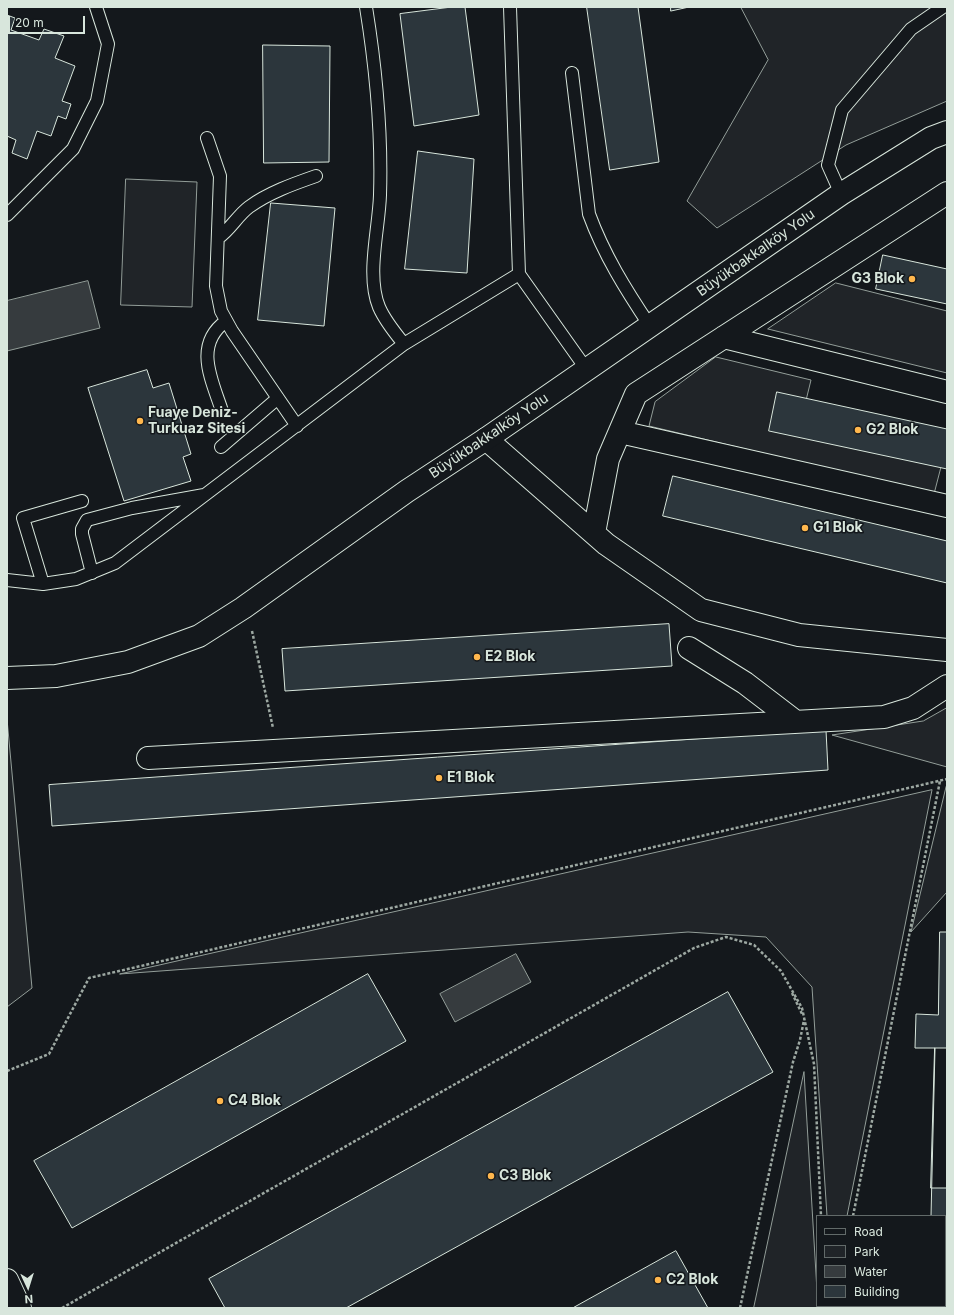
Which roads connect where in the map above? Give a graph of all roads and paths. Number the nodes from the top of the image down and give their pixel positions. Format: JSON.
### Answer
{"nodes":[{"id":1,"x":96,"y":7,"type":"edge"},
{"id":2,"x":366,"y":7,"type":"edge"},
{"id":3,"x":510,"y":7,"type":"edge"},
{"id":4,"x":943,"y":7,"type":"edge"},
{"id":5,"x":572,"y":73,"type":"dead end"},
{"id":6,"x":947,"y":132,"type":"edge"},
{"id":7,"x":207,"y":138,"type":"dead end"},
{"id":8,"x":316,"y":176,"type":"dead end"},
{"id":9,"x":947,"y":193,"type":"edge"},
{"id":10,"x":841,"y":194,"type":"junction"},
{"id":11,"x":7,"y":215,"type":"edge"},
{"id":12,"x":218,"y":238,"type":"junction"},
{"id":13,"x":519,"y":274,"type":"junction"},
{"id":14,"x":226,"y":321,"type":"junction"},
{"id":15,"x":650,"y":326,"type":"junction"},
{"id":16,"x":724,"y":337,"type":"junction"},
{"id":17,"x":404,"y":344,"type":"junction"},
{"id":18,"x":587,"y":370,"type":"junction"},
{"id":19,"x":947,"y":392,"type":"edge"},
{"id":20,"x":278,"y":398,"type":"junction"},
{"id":21,"x":222,"y":411,"type":"dead end"},
{"id":22,"x":297,"y":426,"type":"junction"},
{"id":23,"x":620,"y":432,"type":"junction"},
{"id":24,"x":486,"y":439,"type":"junction"},
{"id":25,"x":221,"y":447,"type":"dead end"},
{"id":26,"x":207,"y":495,"type":"junction"},
{"id":27,"x":82,"y":501,"type":"dead end"},
{"id":28,"x":947,"y":506,"type":"edge"},
{"id":29,"x":594,"y":533,"type":"junction"},
{"id":30,"x":92,"y":573,"type":"junction"},
{"id":31,"x":7,"y":580,"type":"edge"},
{"id":32,"x":43,"y":584,"type":"junction"},
{"id":33,"x":247,"y":605,"type":"junction"},
{"id":34,"x":688,"y":648,"type":"dead end"},
{"id":35,"x":947,"y":650,"type":"edge"},
{"id":36,"x":7,"y":678,"type":"edge"},
{"id":37,"x":947,"y":686,"type":"edge"},
{"id":38,"x":796,"y":722,"type":"junction"},
{"id":39,"x":278,"y":751,"type":"junction"},
{"id":40,"x":148,"y":758,"type":"dead end"},
{"id":41,"x":947,"y":780,"type":"edge"},
{"id":42,"x":940,"y":781,"type":"junction"},
{"id":43,"x":804,"y":1018,"type":"junction"},
{"id":44,"x":7,"y":1071,"type":"edge"},
{"id":45,"x":821,"y":1215,"type":"edge"},
{"id":46,"x":853,"y":1215,"type":"edge"},
{"id":47,"x":7,"y":1280,"type":"edge"},
{"id":48,"x":20,"y":1308,"type":"edge"},
{"id":49,"x":62,"y":1308,"type":"edge"},
{"id":50,"x":740,"y":1308,"type":"edge"}],
"edges":[{"from":1,"to":11,"type":"lane"},
{"from":2,"to":17,"type":"lane"},
{"from":3,"to":13,"type":"lane"},
{"from":4,"to":10,"type":"lane"},
{"from":5,"to":15,"type":"lane"},
{"from":6,"to":10,"type":"street","name":"Büyükbakkalköy Yolu"},
{"from":7,"to":12,"type":"lane"},
{"from":8,"to":12,"type":"lane"},
{"from":9,"to":16,"type":"street"},
{"from":10,"to":15,"type":"street","name":"Büyükbakkalköy Yolu"},
{"from":12,"to":14,"type":"lane"},
{"from":13,"to":17,"type":"lane"},
{"from":13,"to":18,"type":"lane"},
{"from":14,"to":20,"type":"lane"},
{"from":14,"to":21,"type":"lane"},
{"from":15,"to":18,"type":"street","name":"Büyükbakkalköy Yolu"},
{"from":16,"to":19,"type":"street"},
{"from":16,"to":23,"type":"street"},
{"from":17,"to":22,"type":"lane"},
{"from":18,"to":24,"type":"street","name":"Büyükbakkalköy Yolu"},
{"from":20,"to":22,"type":"lane"},
{"from":20,"to":25,"type":"lane"},
{"from":22,"to":26,"type":"lane"},
{"from":23,"to":28,"type":"street"},
{"from":23,"to":29,"type":"street"},
{"from":24,"to":29,"type":"street"},
{"from":24,"to":33,"type":"street","name":"Büyükbakkalköy Yolu"},
{"from":26,"to":30,"type":"lane"},
{"from":26,"to":30,"type":"lane"},
{"from":27,"to":32,"type":"lane"},
{"from":29,"to":35,"type":"street"},
{"from":30,"to":32,"type":"lane"},
{"from":31,"to":32,"type":"lane"},
{"from":33,"to":36,"type":"street","name":"Büyükbakkalköy Yolu"},
{"from":33,"to":39,"type":"path"},
{"from":34,"to":38,"type":"street"},
{"from":37,"to":38,"type":"street"},
{"from":38,"to":39,"type":"street"},
{"from":39,"to":40,"type":"street"},
{"from":41,"to":42,"type":"path"},
{"from":42,"to":44,"type":"path"},
{"from":42,"to":46,"type":"path"},
{"from":43,"to":45,"type":"path"},
{"from":43,"to":49,"type":"path"},
{"from":43,"to":50,"type":"path"},
{"from":47,"to":48,"type":"street"}]}
